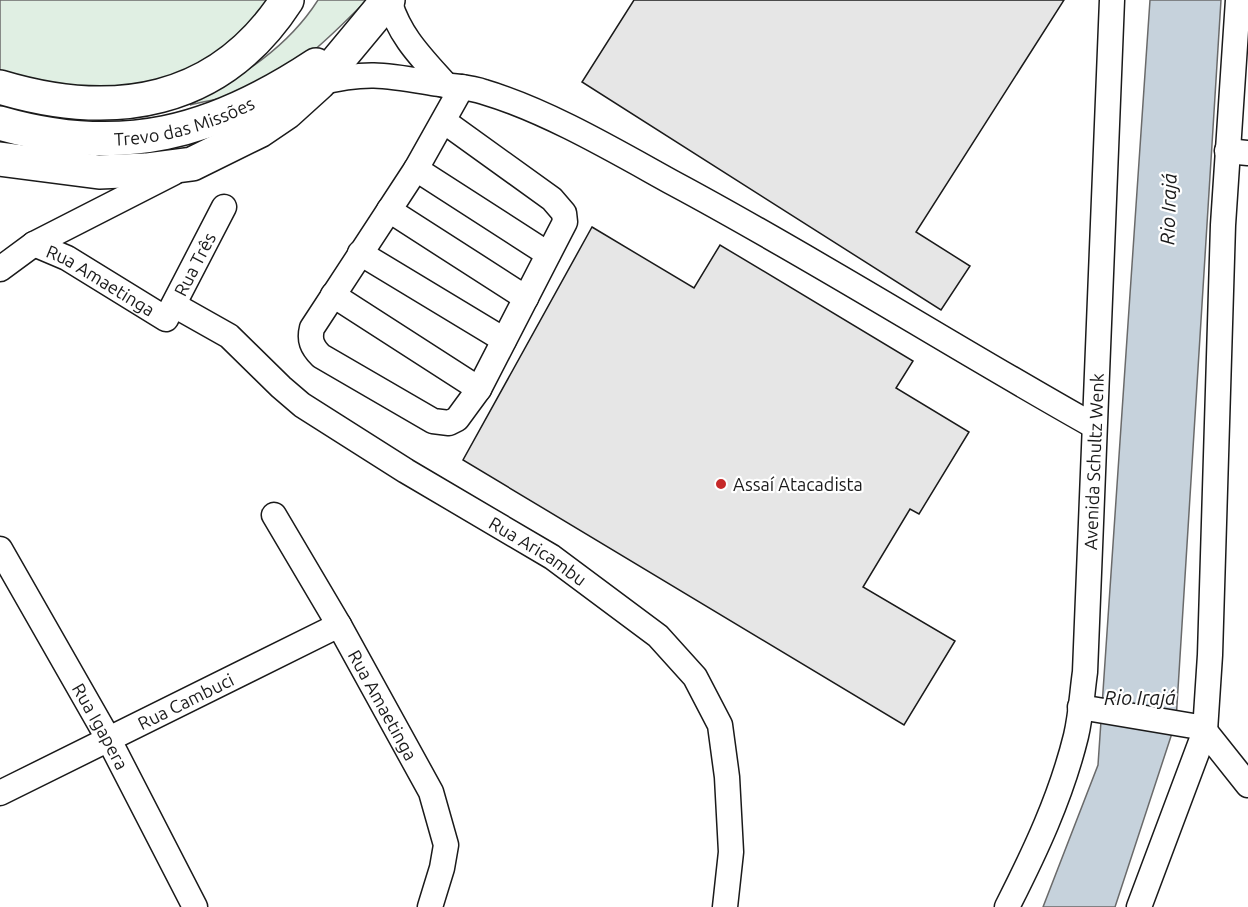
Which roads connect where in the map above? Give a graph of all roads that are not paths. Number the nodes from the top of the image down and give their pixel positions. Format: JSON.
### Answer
{"nodes":[{"id":1,"x":286,"y":0,"type":"edge"},
{"id":2,"x":389,"y":0,"type":"edge"},
{"id":3,"x":1112,"y":0,"type":"edge"},
{"id":4,"x":1238,"y":0,"type":"edge"},
{"id":5,"x":352,"y":42,"type":"junction"},
{"id":6,"x":1241,"y":46,"type":"edge"},
{"id":7,"x":319,"y":83,"type":"junction"},
{"id":8,"x":454,"y":86,"type":"junction"},
{"id":9,"x":0,"y":87,"type":"edge"},
{"id":10,"x":1239,"y":105,"type":"edge"},
{"id":11,"x":445,"y":122,"type":"junction"},
{"id":12,"x":0,"y":123,"type":"edge"},
{"id":13,"x":1237,"y":152,"type":"edge"},
{"id":14,"x":0,"y":159,"type":"edge"},
{"id":15,"x":192,"y":164,"type":"junction"},
{"id":16,"x":416,"y":169,"type":"junction"},
{"id":17,"x":224,"y":207,"type":"dead end"},
{"id":18,"x":389,"y":210,"type":"junction"},
{"id":19,"x":34,"y":244,"type":"junction"},
{"id":20,"x":360,"y":253,"type":"junction"},
{"id":21,"x":548,"y":254,"type":"junction"},
{"id":22,"x":0,"y":269,"type":"edge"},
{"id":23,"x":333,"y":295,"type":"junction"},
{"id":24,"x":526,"y":298,"type":"junction"},
{"id":25,"x":170,"y":312,"type":"junction"},
{"id":26,"x":504,"y":340,"type":"junction"},
{"id":27,"x":479,"y":389,"type":"junction"},
{"id":28,"x":1094,"y":426,"type":"junction"},
{"id":29,"x":274,"y":515,"type":"dead end"},
{"id":30,"x":0,"y":549,"type":"edge"},
{"id":31,"x":339,"y":624,"type":"junction"},
{"id":32,"x":1090,"y":709,"type":"junction"},
{"id":33,"x":1205,"y":729,"type":"junction"},
{"id":34,"x":109,"y":740,"type":"junction"},
{"id":35,"x":1248,"y":784,"type":"edge"},
{"id":36,"x":0,"y":793,"type":"edge"},
{"id":37,"x":195,"y":907,"type":"edge"},
{"id":38,"x":430,"y":907,"type":"edge"},
{"id":39,"x":725,"y":907,"type":"edge"},
{"id":40,"x":1007,"y":907,"type":"edge"},
{"id":41,"x":1139,"y":907,"type":"edge"}],
"edges":[{"from":1,"to":9,"type":"highway","name":"Trevo das Missões"},
{"from":2,"to":5,"type":"highway"},
{"from":2,"to":8,"type":"street"},
{"from":3,"to":28,"type":"street","name":"Avenida Schultz Wenk"},
{"from":4,"to":6,"type":"street"},
{"from":5,"to":7,"type":"highway"},
{"from":5,"to":12,"type":"highway","name":"Trevo das Missões"},
{"from":6,"to":10,"type":"street"},
{"from":7,"to":8,"type":"street"},
{"from":7,"to":15,"type":"highway"},
{"from":8,"to":11,"type":"street"},
{"from":8,"to":28,"type":"street"},
{"from":10,"to":13,"type":"street"},
{"from":11,"to":16,"type":"street"},
{"from":11,"to":21,"type":"street"},
{"from":13,"to":33,"type":"street"},
{"from":14,"to":15,"type":"highway"},
{"from":15,"to":19,"type":"street"},
{"from":16,"to":18,"type":"street"},
{"from":16,"to":21,"type":"street"},
{"from":17,"to":25,"type":"street","name":"Rua Três"},
{"from":18,"to":20,"type":"street"},
{"from":18,"to":24,"type":"street"},
{"from":19,"to":22,"type":"street"},
{"from":19,"to":25,"type":"street","name":"Rua Amaetinga"},
{"from":20,"to":23,"type":"street"},
{"from":20,"to":26,"type":"street"},
{"from":21,"to":24,"type":"street"},
{"from":23,"to":27,"type":"street"},
{"from":23,"to":27,"type":"street"},
{"from":24,"to":26,"type":"street"},
{"from":25,"to":39,"type":"street","name":"Rua Aricambu"},
{"from":26,"to":27,"type":"street"},
{"from":28,"to":32,"type":"street","name":"Avenida Schultz Wenk"},
{"from":29,"to":31,"type":"street","name":"Rua Amaetinga"},
{"from":30,"to":34,"type":"street","name":"Rua Igapera"},
{"from":31,"to":34,"type":"street","name":"Rua Cambuci"},
{"from":31,"to":38,"type":"street","name":"Rua Amaetinga"},
{"from":32,"to":33,"type":"street"},
{"from":32,"to":40,"type":"street","name":"Avenida Schultz Wenk"},
{"from":33,"to":35,"type":"street"},
{"from":33,"to":41,"type":"street"},
{"from":34,"to":36,"type":"street","name":"Rua Cambuci"},
{"from":34,"to":37,"type":"street","name":"Rua Igapera"}]}
